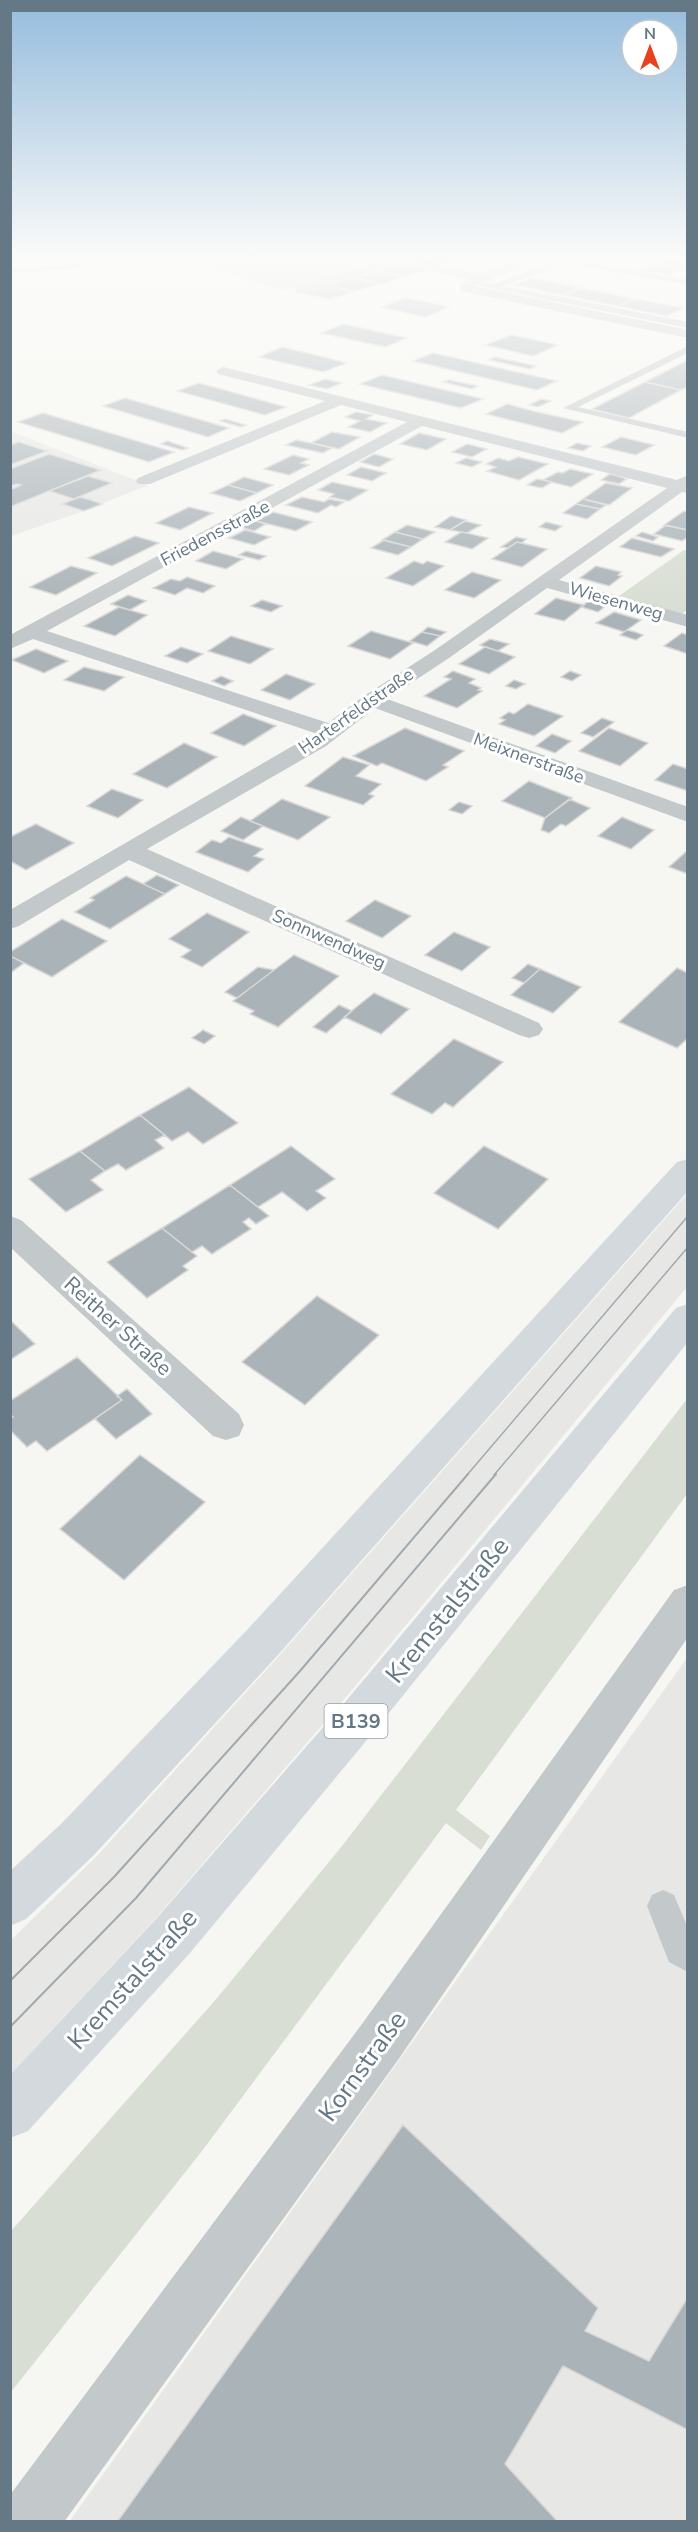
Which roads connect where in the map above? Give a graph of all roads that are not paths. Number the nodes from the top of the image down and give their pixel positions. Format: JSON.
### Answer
{"nodes":[{"id":1,"x":239,"y":376,"type":"edge"},
{"id":2,"x":632,"y":376,"type":"edge"},
{"id":3,"x":338,"y":401,"type":"junction"},
{"id":4,"x":419,"y":422,"type":"junction"},
{"id":5,"x":687,"y":435,"type":"edge"},
{"id":6,"x":144,"y":481,"type":"dead end"},
{"id":7,"x":684,"y":485,"type":"edge"},
{"id":8,"x":545,"y":582,"type":"junction"},
{"id":9,"x":687,"y":621,"type":"edge"},
{"id":10,"x":33,"y":632,"type":"junction"},
{"id":11,"x":10,"y":643,"type":"edge"},
{"id":12,"x":371,"y":700,"type":"junction"},
{"id":13,"x":331,"y":731,"type":"junction"},
{"id":14,"x":687,"y":815,"type":"edge"},
{"id":15,"x":128,"y":850,"type":"junction"},
{"id":16,"x":10,"y":921,"type":"edge"},
{"id":17,"x":530,"y":1029,"type":"dead end"},
{"id":18,"x":687,"y":1170,"type":"edge"},
{"id":19,"x":10,"y":1228,"type":"edge"},
{"id":20,"x":687,"y":1317,"type":"edge"},
{"id":21,"x":226,"y":1425,"type":"dead end"},
{"id":22,"x":687,"y":1603,"type":"edge"},
{"id":23,"x":10,"y":1902,"type":"edge"},
{"id":24,"x":663,"y":1906,"type":"dead end"},
{"id":25,"x":687,"y":1956,"type":"edge"},
{"id":26,"x":10,"y":2113,"type":"edge"},
{"id":27,"x":27,"y":2522,"type":"edge"}],
"edges":[{"from":1,"to":3,"type":"street"},
{"from":2,"to":5,"type":"lane"},
{"from":3,"to":4,"type":"street"},
{"from":3,"to":6,"type":"street"},
{"from":4,"to":7,"type":"street"},
{"from":4,"to":10,"type":"street","name":"Friedensstraße"},
{"from":7,"to":8,"type":"street","name":"Harterfeldstraße"},
{"from":8,"to":9,"type":"street","name":"Wiesenweg"},
{"from":8,"to":12,"type":"street","name":"Harterfeldstraße"},
{"from":10,"to":11,"type":"street","name":"Friedensstraße"},
{"from":10,"to":13,"type":"street"},
{"from":12,"to":13,"type":"street","name":"Harterfeldstraße"},
{"from":12,"to":14,"type":"street","name":"Meixnerstraße"},
{"from":13,"to":15,"type":"street","name":"Harterfeldstraße"},
{"from":15,"to":16,"type":"street","name":"Harterfeldstraße"},
{"from":15,"to":17,"type":"street","name":"Sonnwendweg"},
{"from":18,"to":23,"type":"main road"},
{"from":19,"to":21,"type":"street","name":"Reither Straße"},
{"from":20,"to":26,"type":"main road","name":"Kremstalstraße","number":"B139"},
{"from":22,"to":27,"type":"street","name":"Kornstraße"},
{"from":24,"to":25,"type":"lane"}]}
